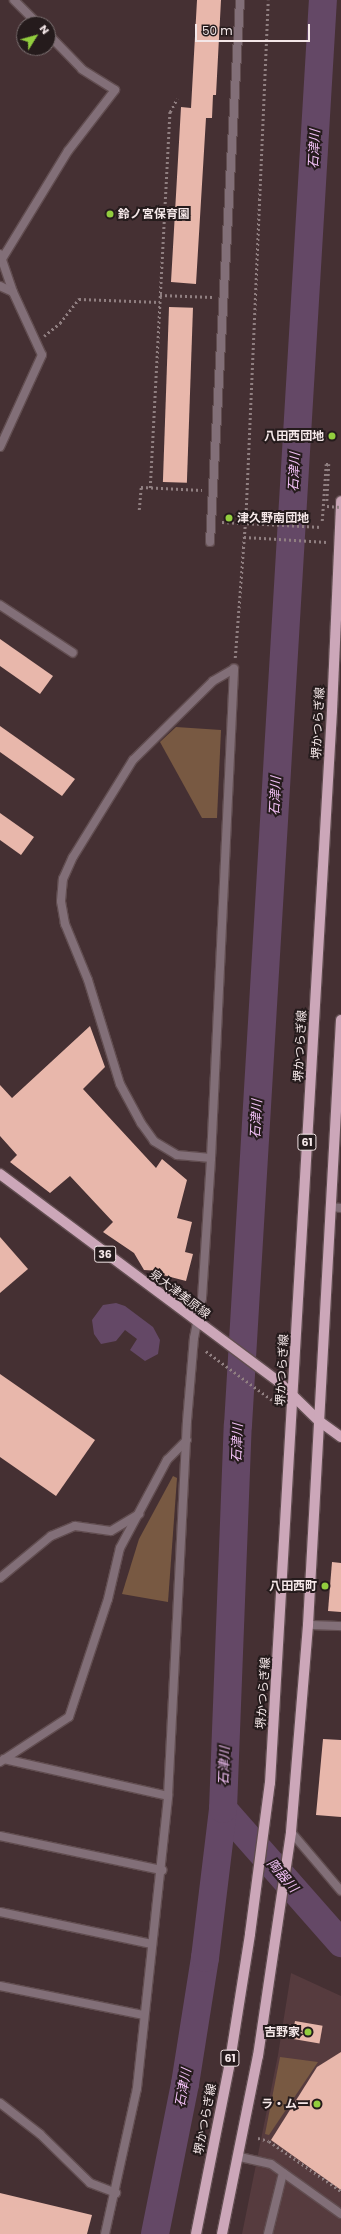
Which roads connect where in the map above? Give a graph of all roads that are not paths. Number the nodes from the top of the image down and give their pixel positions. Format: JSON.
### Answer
{"nodes":[{"id":1,"x":14,"y":0,"type":"edge"},
{"id":2,"x":240,"y":0,"type":"edge"},
{"id":3,"x":30,"y":16,"type":"edge"},
{"id":4,"x":56,"y":42,"type":"edge"},
{"id":5,"x":1,"y":256,"type":"edge"},
{"id":6,"x":0,"y":286,"type":"edge"},
{"id":7,"x":14,"y":292,"type":"junction"},
{"id":8,"x":0,"y":447,"type":"edge"},
{"id":9,"x":341,"y":501,"type":"edge"},
{"id":10,"x":210,"y":542,"type":"dead end"},
{"id":11,"x":0,"y":605,"type":"edge"},
{"id":12,"x":73,"y":653,"type":"dead end"},
{"id":13,"x":341,"y":1020,"type":"edge"},
{"id":14,"x":211,"y":1158,"type":"junction"},
{"id":15,"x":0,"y":1174,"type":"edge"},
{"id":16,"x":336,"y":1207,"type":"edge"},
{"id":17,"x":196,"y":1322,"type":"junction"},
{"id":18,"x":293,"y":1395,"type":"junction"},
{"id":19,"x":319,"y":1421,"type":"junction"},
{"id":20,"x":341,"y":1437,"type":"edge"},
{"id":21,"x":187,"y":1440,"type":"junction"},
{"id":22,"x":139,"y":1513,"type":"junction"},
{"id":23,"x":0,"y":1578,"type":"edge"},
{"id":24,"x":308,"y":1624,"type":"junction"},
{"id":25,"x":341,"y":1626,"type":"edge"},
{"id":26,"x":2,"y":1760,"type":"edge"},
{"id":27,"x":168,"y":1796,"type":"junction"},
{"id":28,"x":0,"y":1836,"type":"edge"},
{"id":29,"x":291,"y":1837,"type":"junction"},
{"id":30,"x":162,"y":1870,"type":"junction"},
{"id":31,"x":341,"y":1891,"type":"edge"},
{"id":32,"x":0,"y":1912,"type":"edge"},
{"id":33,"x":152,"y":1944,"type":"junction"},
{"id":34,"x":0,"y":1986,"type":"edge"},
{"id":35,"x":144,"y":2015,"type":"junction"},
{"id":36,"x":0,"y":2103,"type":"edge"},
{"id":37,"x":240,"y":2157,"type":"junction"},
{"id":38,"x":283,"y":2173,"type":"junction"},
{"id":39,"x":116,"y":2193,"type":"junction"},
{"id":40,"x":341,"y":2214,"type":"edge"},
{"id":41,"x":105,"y":2234,"type":"edge"},
{"id":42,"x":196,"y":2234,"type":"edge"},
{"id":43,"x":222,"y":2234,"type":"edge"},
{"id":44,"x":268,"y":2234,"type":"edge"}],
"edges":[{"from":1,"to":3,"type":"street"},
{"from":2,"to":10,"type":"street"},
{"from":4,"to":5,"type":"street"},
{"from":5,"to":7,"type":"street"},
{"from":6,"to":7,"type":"street"},
{"from":7,"to":8,"type":"street"},
{"from":9,"to":18,"type":"main road","name":"堺かつらぎ線","number":"61"},
{"from":11,"to":12,"type":"street"},
{"from":13,"to":16,"type":"main road","number":"61"},
{"from":14,"to":14,"type":"street"},
{"from":14,"to":17,"type":"street"},
{"from":15,"to":17,"type":"main road","name":"泉大津美原線","number":"36"},
{"from":16,"to":19,"type":"main road","number":"61"},
{"from":17,"to":18,"type":"main road","name":"泉大津美原線","number":"36"},
{"from":17,"to":21,"type":"street"},
{"from":18,"to":19,"type":"main road","name":"泉大津美原線","number":"36"},
{"from":18,"to":42,"type":"main road","name":"堺かつらぎ線","number":"61"},
{"from":19,"to":20,"type":"main road","name":"泉大津美原線","number":"36"},
{"from":19,"to":24,"type":"main road","number":"61"},
{"from":21,"to":22,"type":"street"},
{"from":21,"to":27,"type":"street"},
{"from":22,"to":23,"type":"street"},
{"from":22,"to":26,"type":"street"},
{"from":24,"to":25,"type":"street"},
{"from":24,"to":29,"type":"main road","number":"61"},
{"from":26,"to":27,"type":"street"},
{"from":27,"to":30,"type":"street"},
{"from":28,"to":30,"type":"street"},
{"from":29,"to":31,"type":"street"},
{"from":29,"to":37,"type":"main road","number":"61"},
{"from":30,"to":33,"type":"street"},
{"from":32,"to":33,"type":"street"},
{"from":33,"to":35,"type":"street"},
{"from":34,"to":35,"type":"street"},
{"from":35,"to":39,"type":"street"},
{"from":36,"to":39,"type":"street"},
{"from":37,"to":38,"type":"street"},
{"from":37,"to":43,"type":"main road","number":"61"},
{"from":38,"to":40,"type":"street"},
{"from":38,"to":44,"type":"street"},
{"from":39,"to":41,"type":"street"}]}
